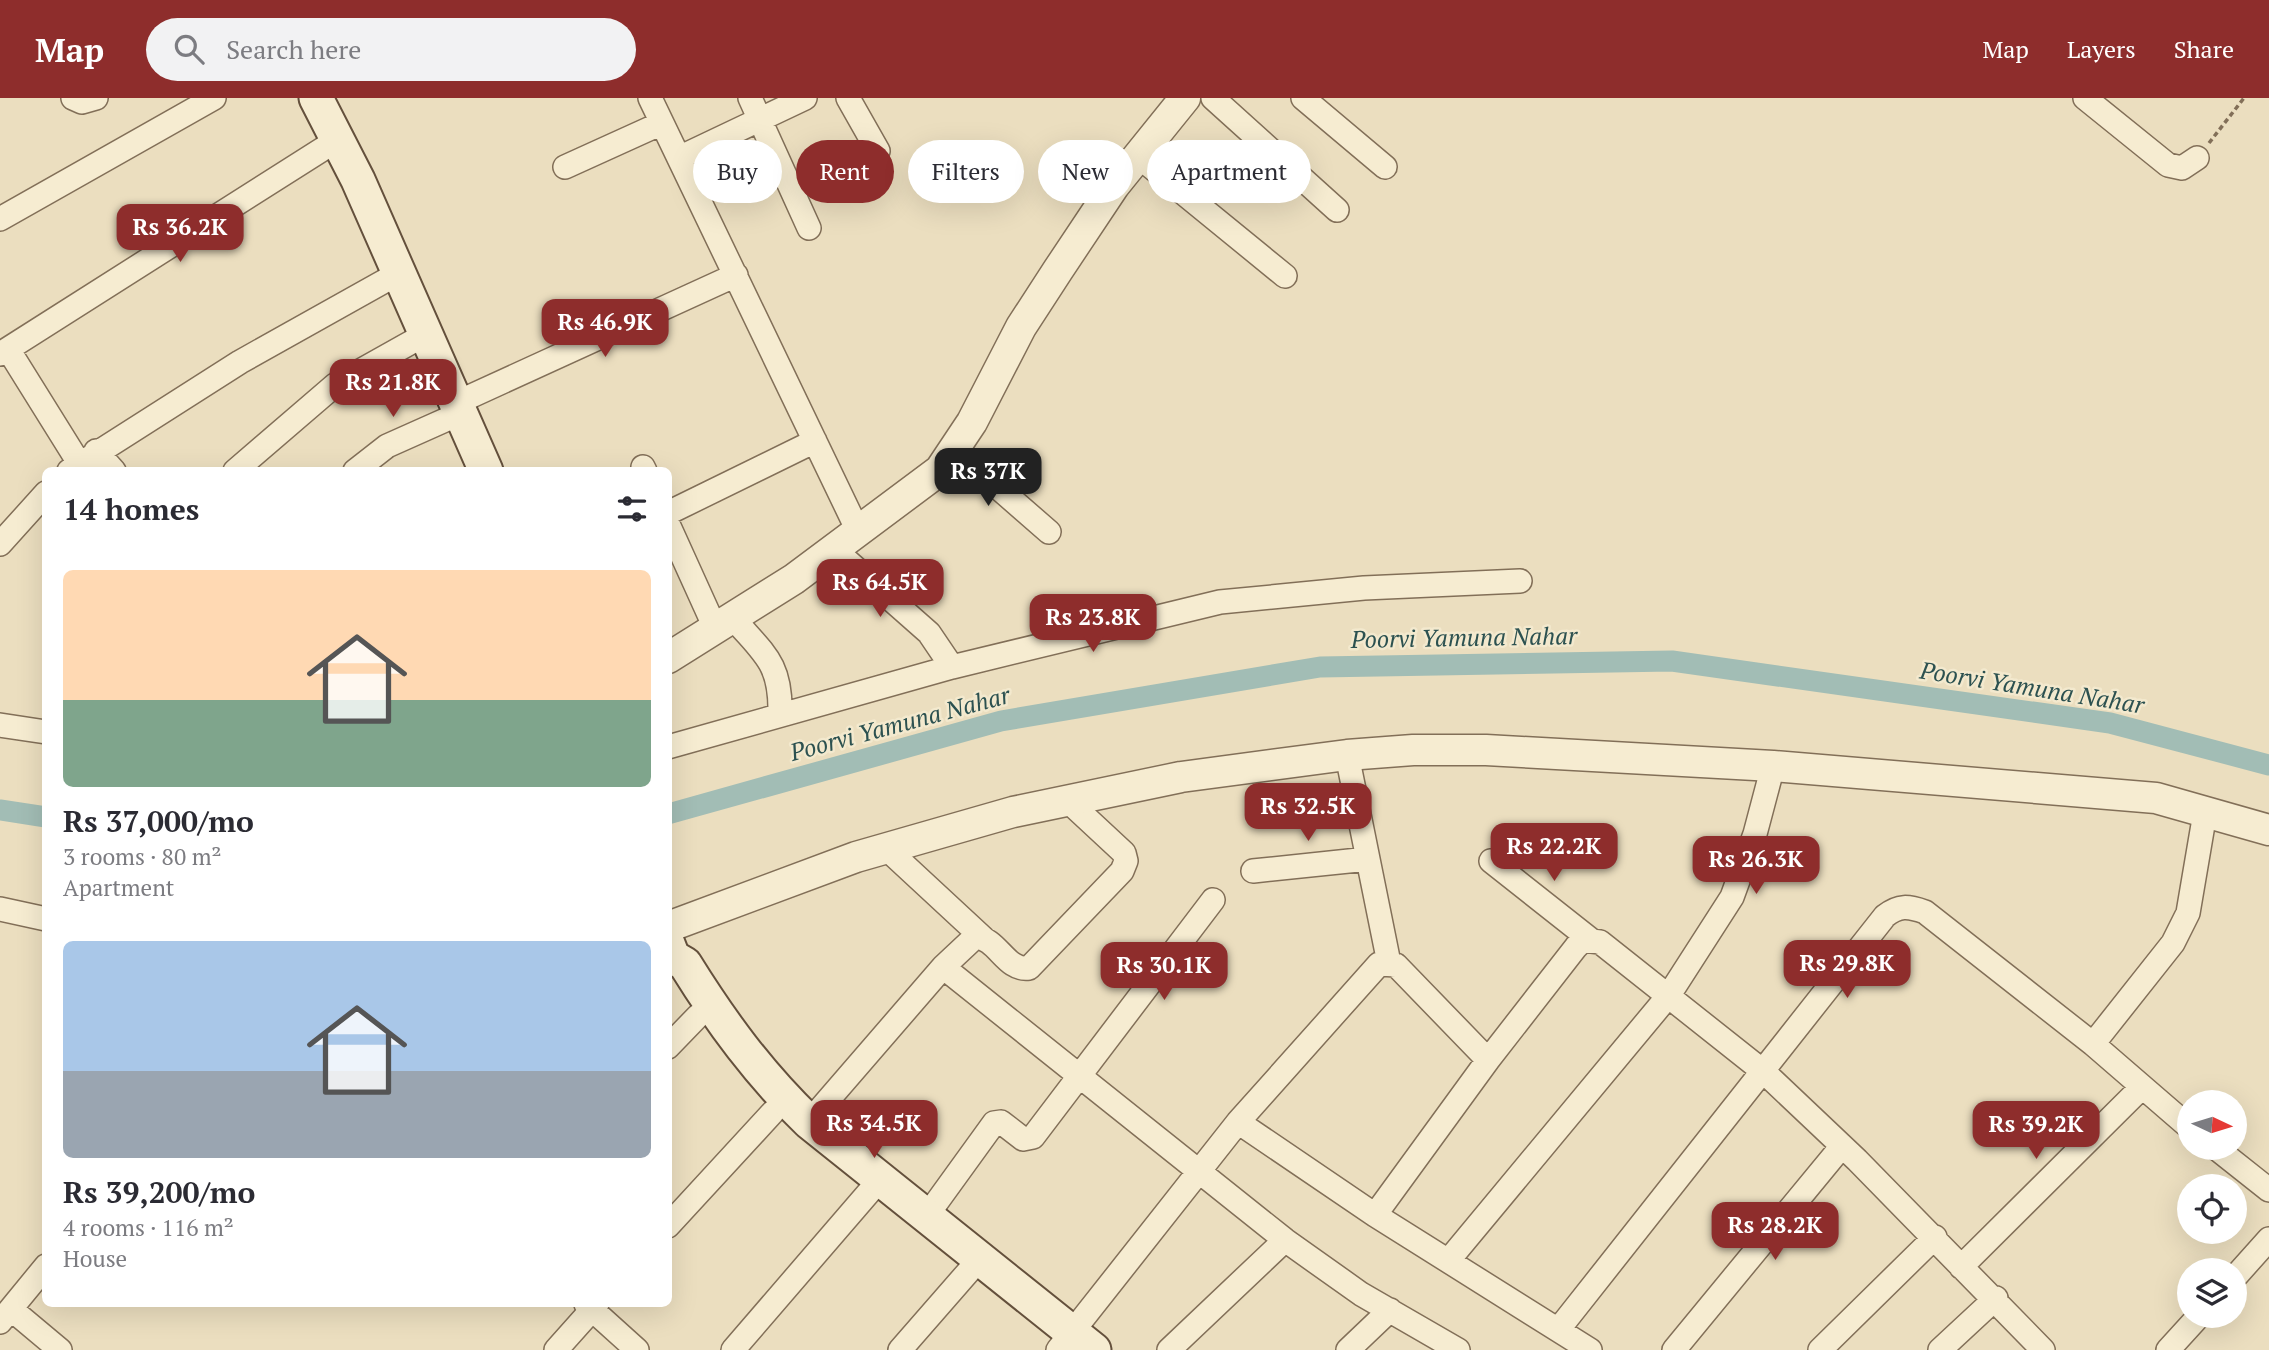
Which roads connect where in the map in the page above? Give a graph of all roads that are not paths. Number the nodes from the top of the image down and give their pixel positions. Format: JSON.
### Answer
{"nodes":[{"id":1,"x":73,"y":98,"type":"edge"},
{"id":2,"x":96,"y":98,"type":"edge"},
{"id":3,"x":214,"y":98,"type":"edge"},
{"id":4,"x":316,"y":98,"type":"edge"},
{"id":5,"x":650,"y":98,"type":"edge"},
{"id":6,"x":750,"y":98,"type":"edge"},
{"id":7,"x":805,"y":98,"type":"edge"},
{"id":8,"x":848,"y":98,"type":"edge"},
{"id":9,"x":1185,"y":98,"type":"edge"},
{"id":10,"x":1213,"y":98,"type":"edge"},
{"id":11,"x":1303,"y":98,"type":"edge"},
{"id":12,"x":2085,"y":98,"type":"edge"},
{"id":13,"x":760,"y":120,"type":"junction"},
{"id":14,"x":662,"y":123,"type":"junction"},
{"id":15,"x":337,"y":140,"type":"junction"},
{"id":16,"x":872,"y":140,"type":"edge"},
{"id":17,"x":1138,"y":156,"type":"junction"},
{"id":18,"x":679,"y":158,"type":"junction"},
{"id":19,"x":2197,"y":158,"type":"road end"},
{"id":20,"x":565,"y":167,"type":"dead end"},
{"id":21,"x":1385,"y":167,"type":"dead end"},
{"id":22,"x":1337,"y":210,"type":"dead end"},
{"id":23,"x":2,"y":214,"type":"edge"},
{"id":24,"x":809,"y":229,"type":"dead end"},
{"id":25,"x":399,"y":273,"type":"junction"},
{"id":26,"x":736,"y":275,"type":"junction"},
{"id":27,"x":1285,"y":276,"type":"dead end"},
{"id":28,"x":426,"y":334,"type":"junction"},
{"id":29,"x":4,"y":351,"type":"edge"},
{"id":30,"x":458,"y":408,"type":"junction"},
{"id":31,"x":815,"y":442,"type":"junction"},
{"id":32,"x":955,"y":450,"type":"junction"},
{"id":33,"x":81,"y":461,"type":"edge"},
{"id":34,"x":101,"y":467,"type":"edge"},
{"id":35,"x":240,"y":467,"type":"edge"},
{"id":36,"x":360,"y":467,"type":"edge"},
{"id":37,"x":484,"y":467,"type":"edge"},
{"id":38,"x":42,"y":497,"type":"edge"},
{"id":39,"x":672,"y":511,"type":"edge"},
{"id":40,"x":672,"y":531,"type":"edge"},
{"id":41,"x":1049,"y":532,"type":"dead end"},
{"id":42,"x":859,"y":533,"type":"junction"},
{"id":43,"x":0,"y":544,"type":"edge"},
{"id":44,"x":835,"y":550,"type":"junction"},
{"id":45,"x":1520,"y":581,"type":"dead end"},
{"id":46,"x":725,"y":624,"type":"junction"},
{"id":47,"x":672,"y":656,"type":"edge"},
{"id":48,"x":953,"y":667,"type":"junction"},
{"id":49,"x":780,"y":713,"type":"junction"},
{"id":50,"x":0,"y":725,"type":"edge"},
{"id":51,"x":42,"y":731,"type":"edge"},
{"id":52,"x":672,"y":746,"type":"edge"},
{"id":53,"x":1347,"y":755,"type":"junction"},
{"id":54,"x":1773,"y":766,"type":"junction"},
{"id":55,"x":1068,"y":800,"type":"junction"},
{"id":56,"x":2205,"y":813,"type":"junction"},
{"id":57,"x":2269,"y":830,"type":"edge"},
{"id":58,"x":887,"y":849,"type":"junction"},
{"id":59,"x":1368,"y":859,"type":"junction"},
{"id":60,"x":1491,"y":861,"type":"dead end"},
{"id":61,"x":1253,"y":871,"type":"dead end"},
{"id":62,"x":1213,"y":900,"type":"dead end"},
{"id":63,"x":0,"y":910,"type":"edge"},
{"id":64,"x":42,"y":918,"type":"edge"},
{"id":65,"x":983,"y":938,"type":"junction"},
{"id":66,"x":1591,"y":940,"type":"junction"},
{"id":67,"x":672,"y":942,"type":"edge"},
{"id":68,"x":672,"y":946,"type":"edge"},
{"id":69,"x":672,"y":961,"type":"edge"},
{"id":70,"x":1389,"y":962,"type":"junction"},
{"id":71,"x":943,"y":967,"type":"junction"},
{"id":72,"x":1669,"y":995,"type":"junction"},
{"id":73,"x":698,"y":1016,"type":"junction"},
{"id":74,"x":672,"y":1043,"type":"edge"},
{"id":75,"x":2093,"y":1044,"type":"junction"},
{"id":76,"x":1488,"y":1060,"type":"junction"},
{"id":77,"x":1764,"y":1072,"type":"junction"},
{"id":78,"x":1080,"y":1077,"type":"junction"},
{"id":79,"x":2142,"y":1087,"type":"junction"},
{"id":80,"x":774,"y":1112,"type":"junction"},
{"id":81,"x":2177,"y":1117,"type":"edge"},
{"id":82,"x":809,"y":1122,"type":"junction"},
{"id":83,"x":1238,"y":1122,"type":"junction"},
{"id":84,"x":1842,"y":1146,"type":"junction"},
{"id":85,"x":2231,"y":1160,"type":"edge"},
{"id":86,"x":1197,"y":1171,"type":"junction"},
{"id":87,"x":2269,"y":1190,"type":"edge"},
{"id":88,"x":870,"y":1191,"type":"junction"},
{"id":89,"x":1375,"y":1215,"type":"junction"},
{"id":90,"x":926,"y":1217,"type":"junction"},
{"id":91,"x":672,"y":1222,"type":"edge"},
{"id":92,"x":1935,"y":1237,"type":"junction"},
{"id":93,"x":2269,"y":1239,"type":"edge"},
{"id":94,"x":1286,"y":1240,"type":"junction"},
{"id":95,"x":1448,"y":1261,"type":"junction"},
{"id":96,"x":2247,"y":1264,"type":"edge"},
{"id":97,"x":1961,"y":1267,"type":"junction"},
{"id":98,"x":42,"y":1271,"type":"edge"},
{"id":99,"x":969,"y":1271,"type":"junction"},
{"id":100,"x":1996,"y":1298,"type":"junction"},
{"id":101,"x":591,"y":1307,"type":"edge"},
{"id":102,"x":593,"y":1307,"type":"edge"},
{"id":103,"x":1390,"y":1310,"type":"junction"},
{"id":104,"x":5,"y":1315,"type":"edge"},
{"id":105,"x":2188,"y":1328,"type":"edge"},
{"id":106,"x":1558,"y":1330,"type":"junction"},
{"id":107,"x":1071,"y":1345,"type":"edge"},
{"id":108,"x":60,"y":1350,"type":"edge"},
{"id":109,"x":556,"y":1350,"type":"edge"},
{"id":110,"x":636,"y":1350,"type":"edge"},
{"id":111,"x":733,"y":1350,"type":"edge"},
{"id":112,"x":900,"y":1350,"type":"edge"},
{"id":113,"x":1169,"y":1350,"type":"edge"},
{"id":114,"x":1348,"y":1350,"type":"edge"},
{"id":115,"x":1458,"y":1350,"type":"edge"},
{"id":116,"x":1590,"y":1350,"type":"edge"},
{"id":117,"x":1674,"y":1350,"type":"edge"},
{"id":118,"x":1820,"y":1350,"type":"edge"},
{"id":119,"x":1940,"y":1350,"type":"edge"},
{"id":120,"x":2043,"y":1350,"type":"edge"},
{"id":121,"x":2168,"y":1350,"type":"edge"}],
"edges":[{"from":1,"to":2,"type":"street"},
{"from":3,"to":23,"type":"street"},
{"from":4,"to":15,"type":"main road"},
{"from":5,"to":14,"type":"street"},
{"from":6,"to":13,"type":"street"},
{"from":7,"to":13,"type":"street"},
{"from":8,"to":16,"type":"street"},
{"from":9,"to":17,"type":"street"},
{"from":10,"to":22,"type":"street"},
{"from":11,"to":21,"type":"street"},
{"from":12,"to":19,"type":"street"},
{"from":13,"to":18,"type":"street"},
{"from":13,"to":24,"type":"street"},
{"from":14,"to":18,"type":"street"},
{"from":14,"to":20,"type":"street"},
{"from":15,"to":25,"type":"main road"},
{"from":15,"to":29,"type":"street"},
{"from":17,"to":27,"type":"street"},
{"from":17,"to":32,"type":"street"},
{"from":18,"to":26,"type":"street"},
{"from":25,"to":28,"type":"main road"},
{"from":25,"to":33,"type":"street"},
{"from":26,"to":30,"type":"street"},
{"from":26,"to":31,"type":"street"},
{"from":28,"to":30,"type":"main road"},
{"from":28,"to":35,"type":"street"},
{"from":29,"to":33,"type":"street"},
{"from":30,"to":36,"type":"street"},
{"from":30,"to":37,"type":"main road"},
{"from":31,"to":39,"type":"street"},
{"from":31,"to":42,"type":"street"},
{"from":32,"to":41,"type":"street"},
{"from":32,"to":42,"type":"street"},
{"from":33,"to":34,"type":"street"},
{"from":38,"to":43,"type":"street"},
{"from":40,"to":46,"type":"street"},
{"from":42,"to":44,"type":"street"},
{"from":44,"to":46,"type":"street"},
{"from":44,"to":48,"type":"street"},
{"from":45,"to":48,"type":"street"},
{"from":46,"to":47,"type":"street"},
{"from":46,"to":49,"type":"street"},
{"from":48,"to":49,"type":"street"},
{"from":49,"to":52,"type":"street"},
{"from":50,"to":51,"type":"street"},
{"from":53,"to":54,"type":"street"},
{"from":53,"to":55,"type":"street"},
{"from":53,"to":59,"type":"street"},
{"from":54,"to":56,"type":"street"},
{"from":54,"to":72,"type":"street"},
{"from":55,"to":58,"type":"street"},
{"from":55,"to":65,"type":"street"},
{"from":56,"to":57,"type":"street"},
{"from":56,"to":75,"type":"street"},
{"from":58,"to":65,"type":"street"},
{"from":58,"to":67,"type":"street"},
{"from":59,"to":61,"type":"street"},
{"from":59,"to":70,"type":"street"},
{"from":60,"to":66,"type":"street"},
{"from":62,"to":78,"type":"street"},
{"from":63,"to":64,"type":"street"},
{"from":65,"to":71,"type":"street"},
{"from":66,"to":72,"type":"street"},
{"from":66,"to":76,"type":"street"},
{"from":68,"to":82,"type":"main road"},
{"from":69,"to":73,"type":"main road"},
{"from":70,"to":76,"type":"street"},
{"from":70,"to":83,"type":"street"},
{"from":71,"to":78,"type":"street"},
{"from":71,"to":82,"type":"street"},
{"from":72,"to":77,"type":"street"},
{"from":72,"to":95,"type":"street"},
{"from":73,"to":74,"type":"street"},
{"from":73,"to":80,"type":"main road"},
{"from":75,"to":77,"type":"street"},
{"from":75,"to":79,"type":"street"},
{"from":76,"to":89,"type":"street"},
{"from":77,"to":84,"type":"street"},
{"from":77,"to":106,"type":"street"},
{"from":78,"to":86,"type":"street"},
{"from":78,"to":90,"type":"street"},
{"from":79,"to":81,"type":"street"},
{"from":79,"to":97,"type":"street"},
{"from":80,"to":88,"type":"main road"},
{"from":80,"to":91,"type":"street"},
{"from":82,"to":90,"type":"main road"},
{"from":83,"to":86,"type":"street"},
{"from":83,"to":89,"type":"street"},
{"from":84,"to":92,"type":"street"},
{"from":84,"to":117,"type":"street"},
{"from":85,"to":87,"type":"street"},
{"from":86,"to":94,"type":"street"},
{"from":86,"to":107,"type":"street"},
{"from":88,"to":99,"type":"main road"},
{"from":88,"to":111,"type":"street"},
{"from":89,"to":95,"type":"street"},
{"from":90,"to":107,"type":"main road"},
{"from":92,"to":97,"type":"street"},
{"from":92,"to":118,"type":"street"},
{"from":93,"to":96,"type":"street"},
{"from":94,"to":103,"type":"street"},
{"from":94,"to":113,"type":"street"},
{"from":95,"to":106,"type":"street"},
{"from":97,"to":100,"type":"street"},
{"from":98,"to":104,"type":"street"},
{"from":99,"to":107,"type":"main road"},
{"from":99,"to":112,"type":"street"},
{"from":100,"to":119,"type":"street"},
{"from":100,"to":120,"type":"street"},
{"from":101,"to":109,"type":"street"},
{"from":102,"to":110,"type":"street"},
{"from":103,"to":114,"type":"street"},
{"from":103,"to":115,"type":"street"},
{"from":104,"to":108,"type":"street"},
{"from":105,"to":121,"type":"street"},
{"from":106,"to":116,"type":"street"}]}
